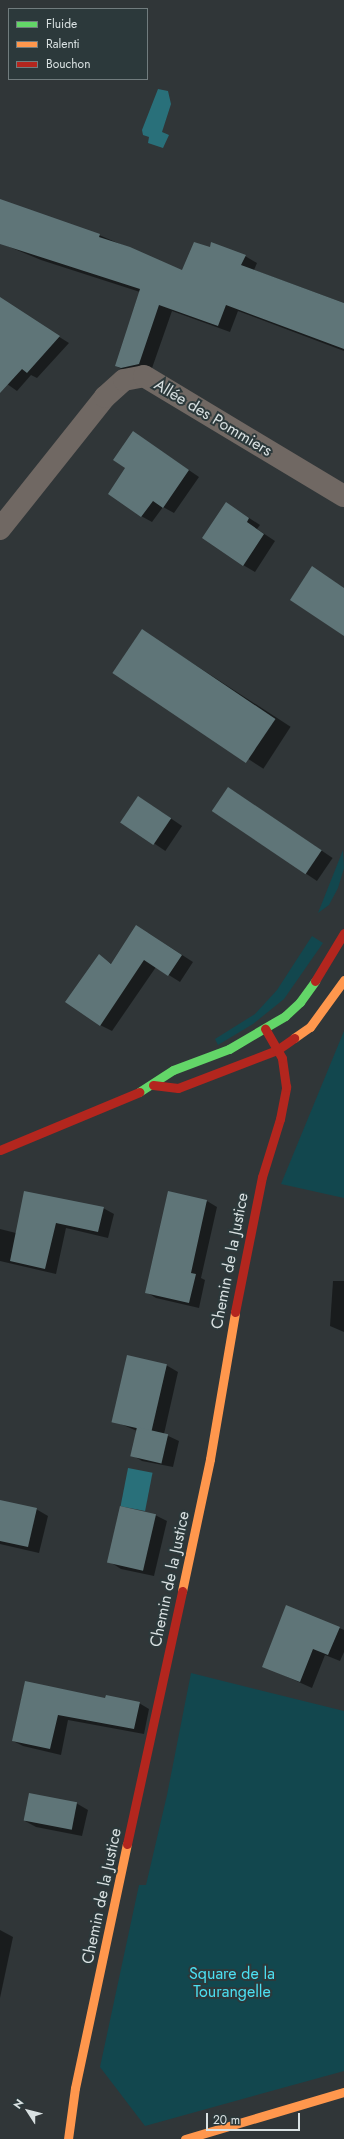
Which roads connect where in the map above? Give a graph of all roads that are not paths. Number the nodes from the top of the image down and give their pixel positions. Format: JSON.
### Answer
{"nodes":[{"id":1,"x":344,"y":496,"type":"edge"},
{"id":2,"x":0,"y":529,"type":"edge"},
{"id":3,"x":344,"y":933,"type":"edge"},
{"id":4,"x":344,"y":980,"type":"edge"},
{"id":5,"x":266,"y":1028,"type":"junction"},
{"id":6,"x":277,"y":1050,"type":"junction"},
{"id":7,"x":153,"y":1085,"type":"junction"},
{"id":8,"x":0,"y":1150,"type":"edge"},
{"id":9,"x":344,"y":2092,"type":"edge"},
{"id":10,"x":68,"y":2139,"type":"edge"},
{"id":11,"x":185,"y":2139,"type":"edge"}],
"edges":[{"from":1,"to":2,"type":"street","name":"Allée des Pommiers"},
{"from":3,"to":5,"type":"street"},
{"from":4,"to":6,"type":"street"},
{"from":5,"to":6,"type":"street","name":"Chemin de la Justice"},
{"from":5,"to":7,"type":"street"},
{"from":6,"to":7,"type":"street"},
{"from":6,"to":10,"type":"street","name":"Chemin de la Justice"},
{"from":7,"to":8,"type":"street"},
{"from":9,"to":11,"type":"street"}]}
